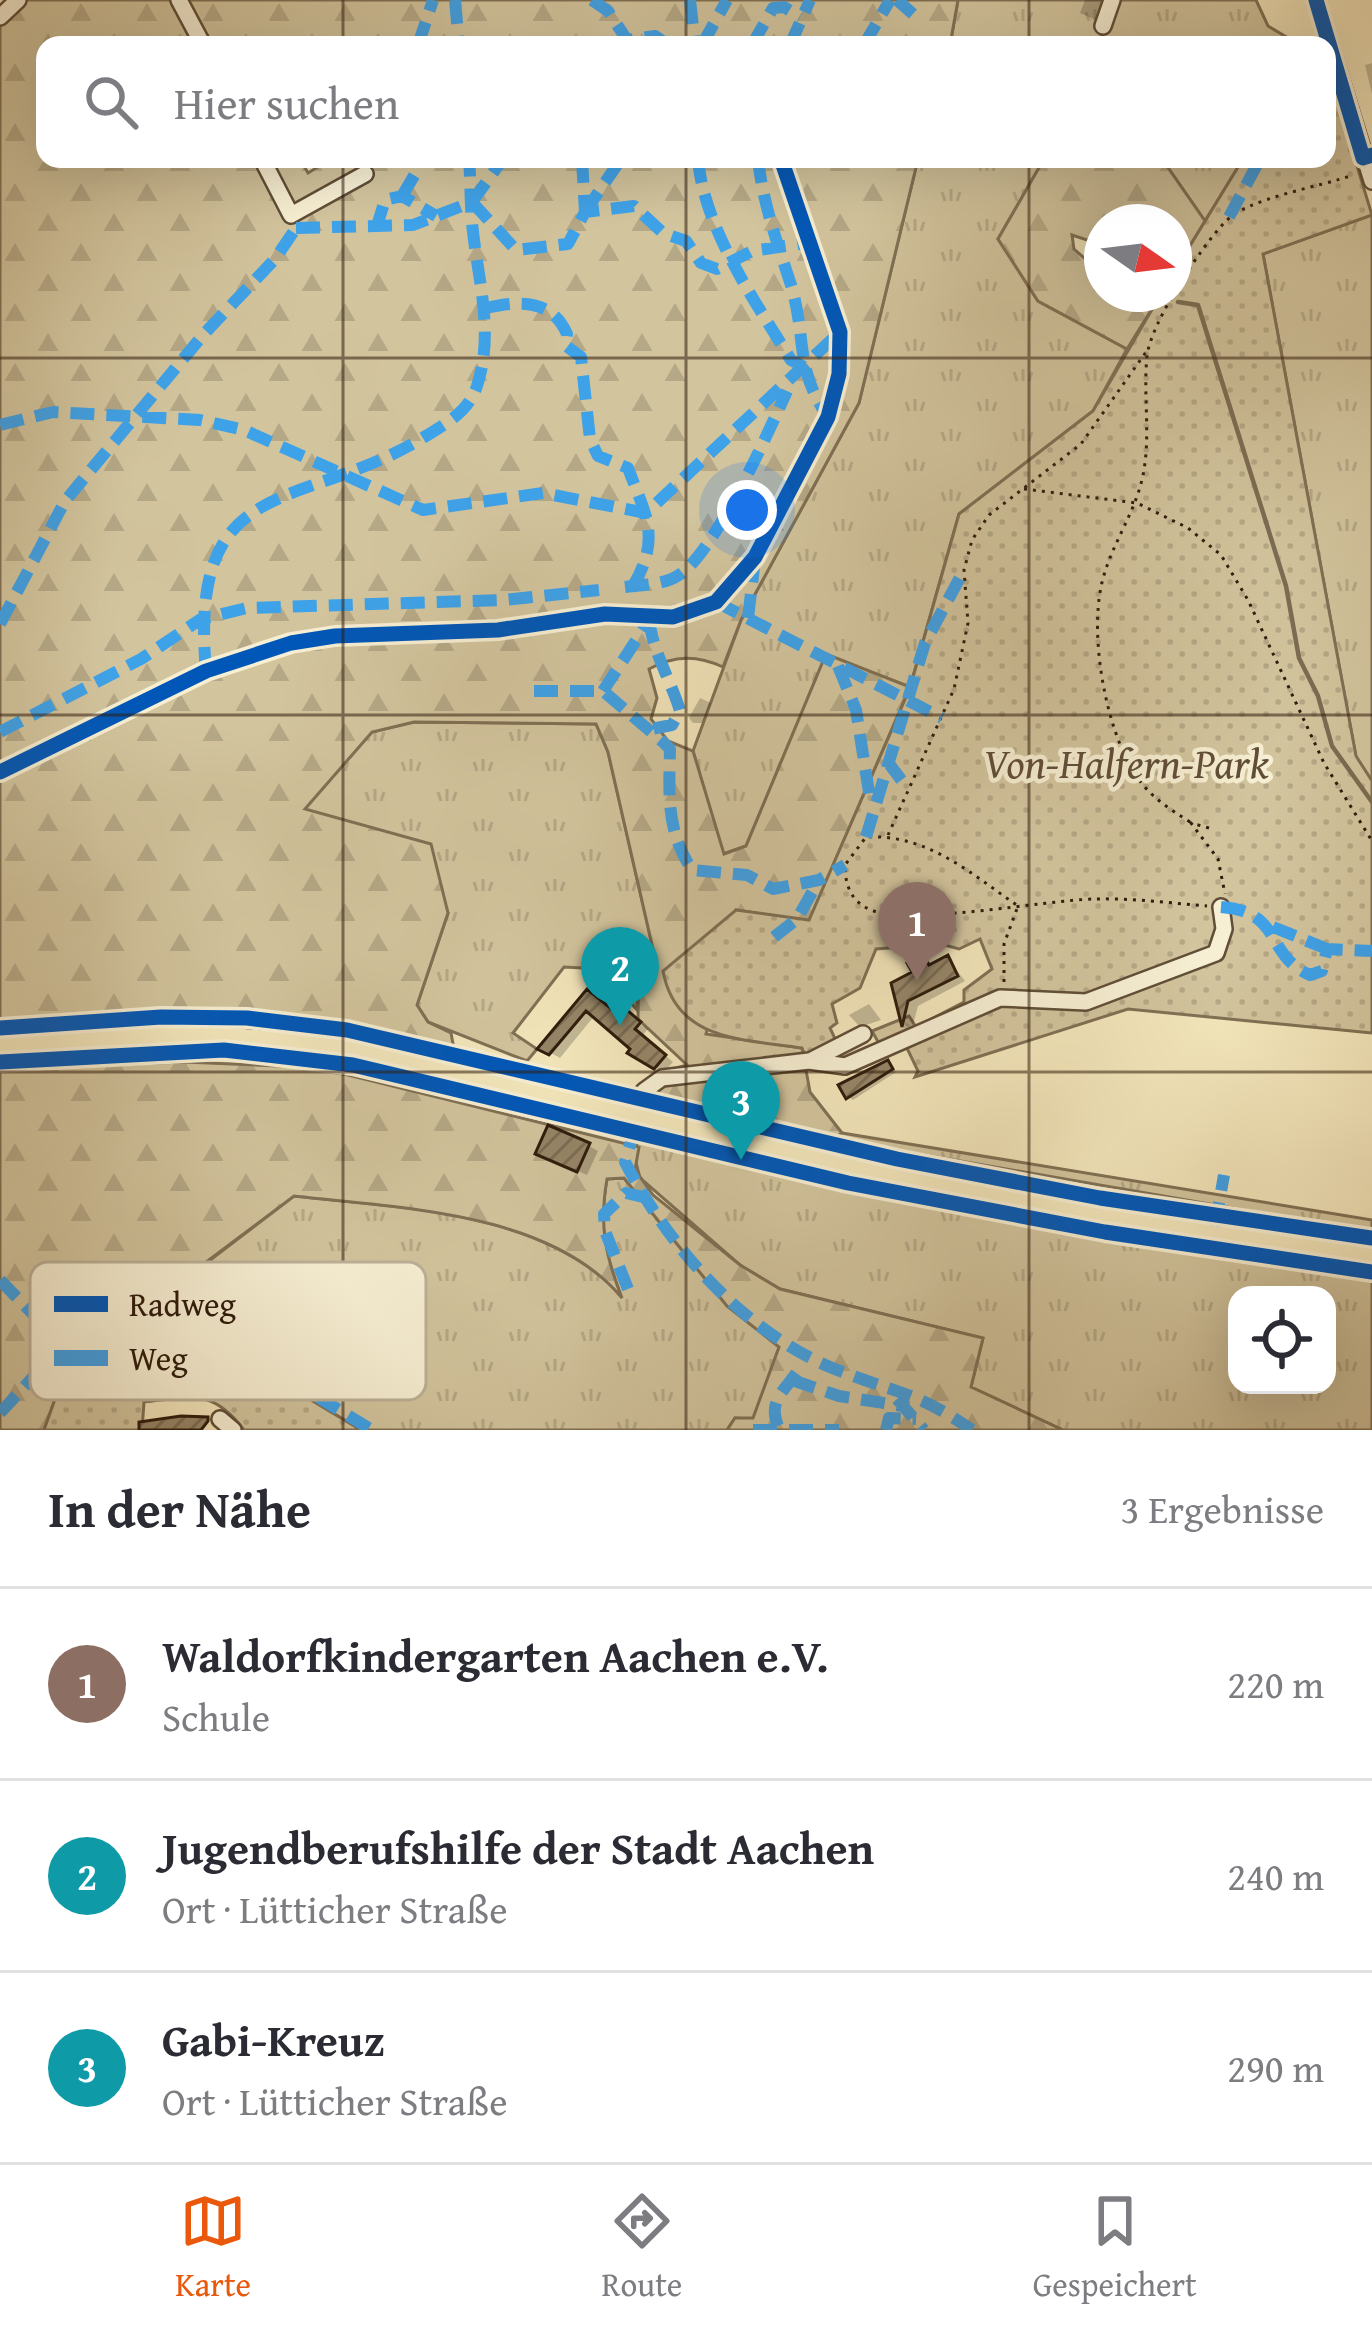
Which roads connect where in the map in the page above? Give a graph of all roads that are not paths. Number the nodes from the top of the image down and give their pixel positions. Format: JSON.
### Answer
{"nodes":[{"id":1,"x":18,"y":0,"type":"edge"},
{"id":2,"x":178,"y":0,"type":"edge"},
{"id":3,"x":1112,"y":0,"type":"edge"},
{"id":4,"x":1316,"y":0,"type":"edge"},
{"id":5,"x":0,"y":17,"type":"edge"},
{"id":6,"x":1103,"y":26,"type":"dead end"},
{"id":7,"x":198,"y":36,"type":"edge"},
{"id":8,"x":1327,"y":36,"type":"edge"},
{"id":9,"x":1336,"y":63,"type":"edge"},
{"id":10,"x":1369,"y":166,"type":"edge"},
{"id":11,"x":267,"y":168,"type":"edge"},
{"id":12,"x":365,"y":174,"type":"dead end"},
{"id":13,"x":1222,"y":907,"type":"road end"},
{"id":14,"x":862,"y":1034,"type":"dead end"},
{"id":15,"x":0,"y":1044,"type":"edge"},
{"id":16,"x":809,"y":1061,"type":"junction"},
{"id":17,"x":639,"y":1116,"type":"junction"},
{"id":18,"x":1372,"y":1255,"type":"edge"}],
"edges":[{"from":1,"to":5,"type":"street"},
{"from":2,"to":7,"type":"street"},
{"from":3,"to":6,"type":"street"},
{"from":4,"to":8,"type":"street"},
{"from":9,"to":10,"type":"street"},
{"from":11,"to":12,"type":"street"},
{"from":13,"to":16,"type":"street"},
{"from":14,"to":16,"type":"street"},
{"from":15,"to":17,"type":"main road"},
{"from":16,"to":17,"type":"street"},
{"from":17,"to":18,"type":"main road"}]}
